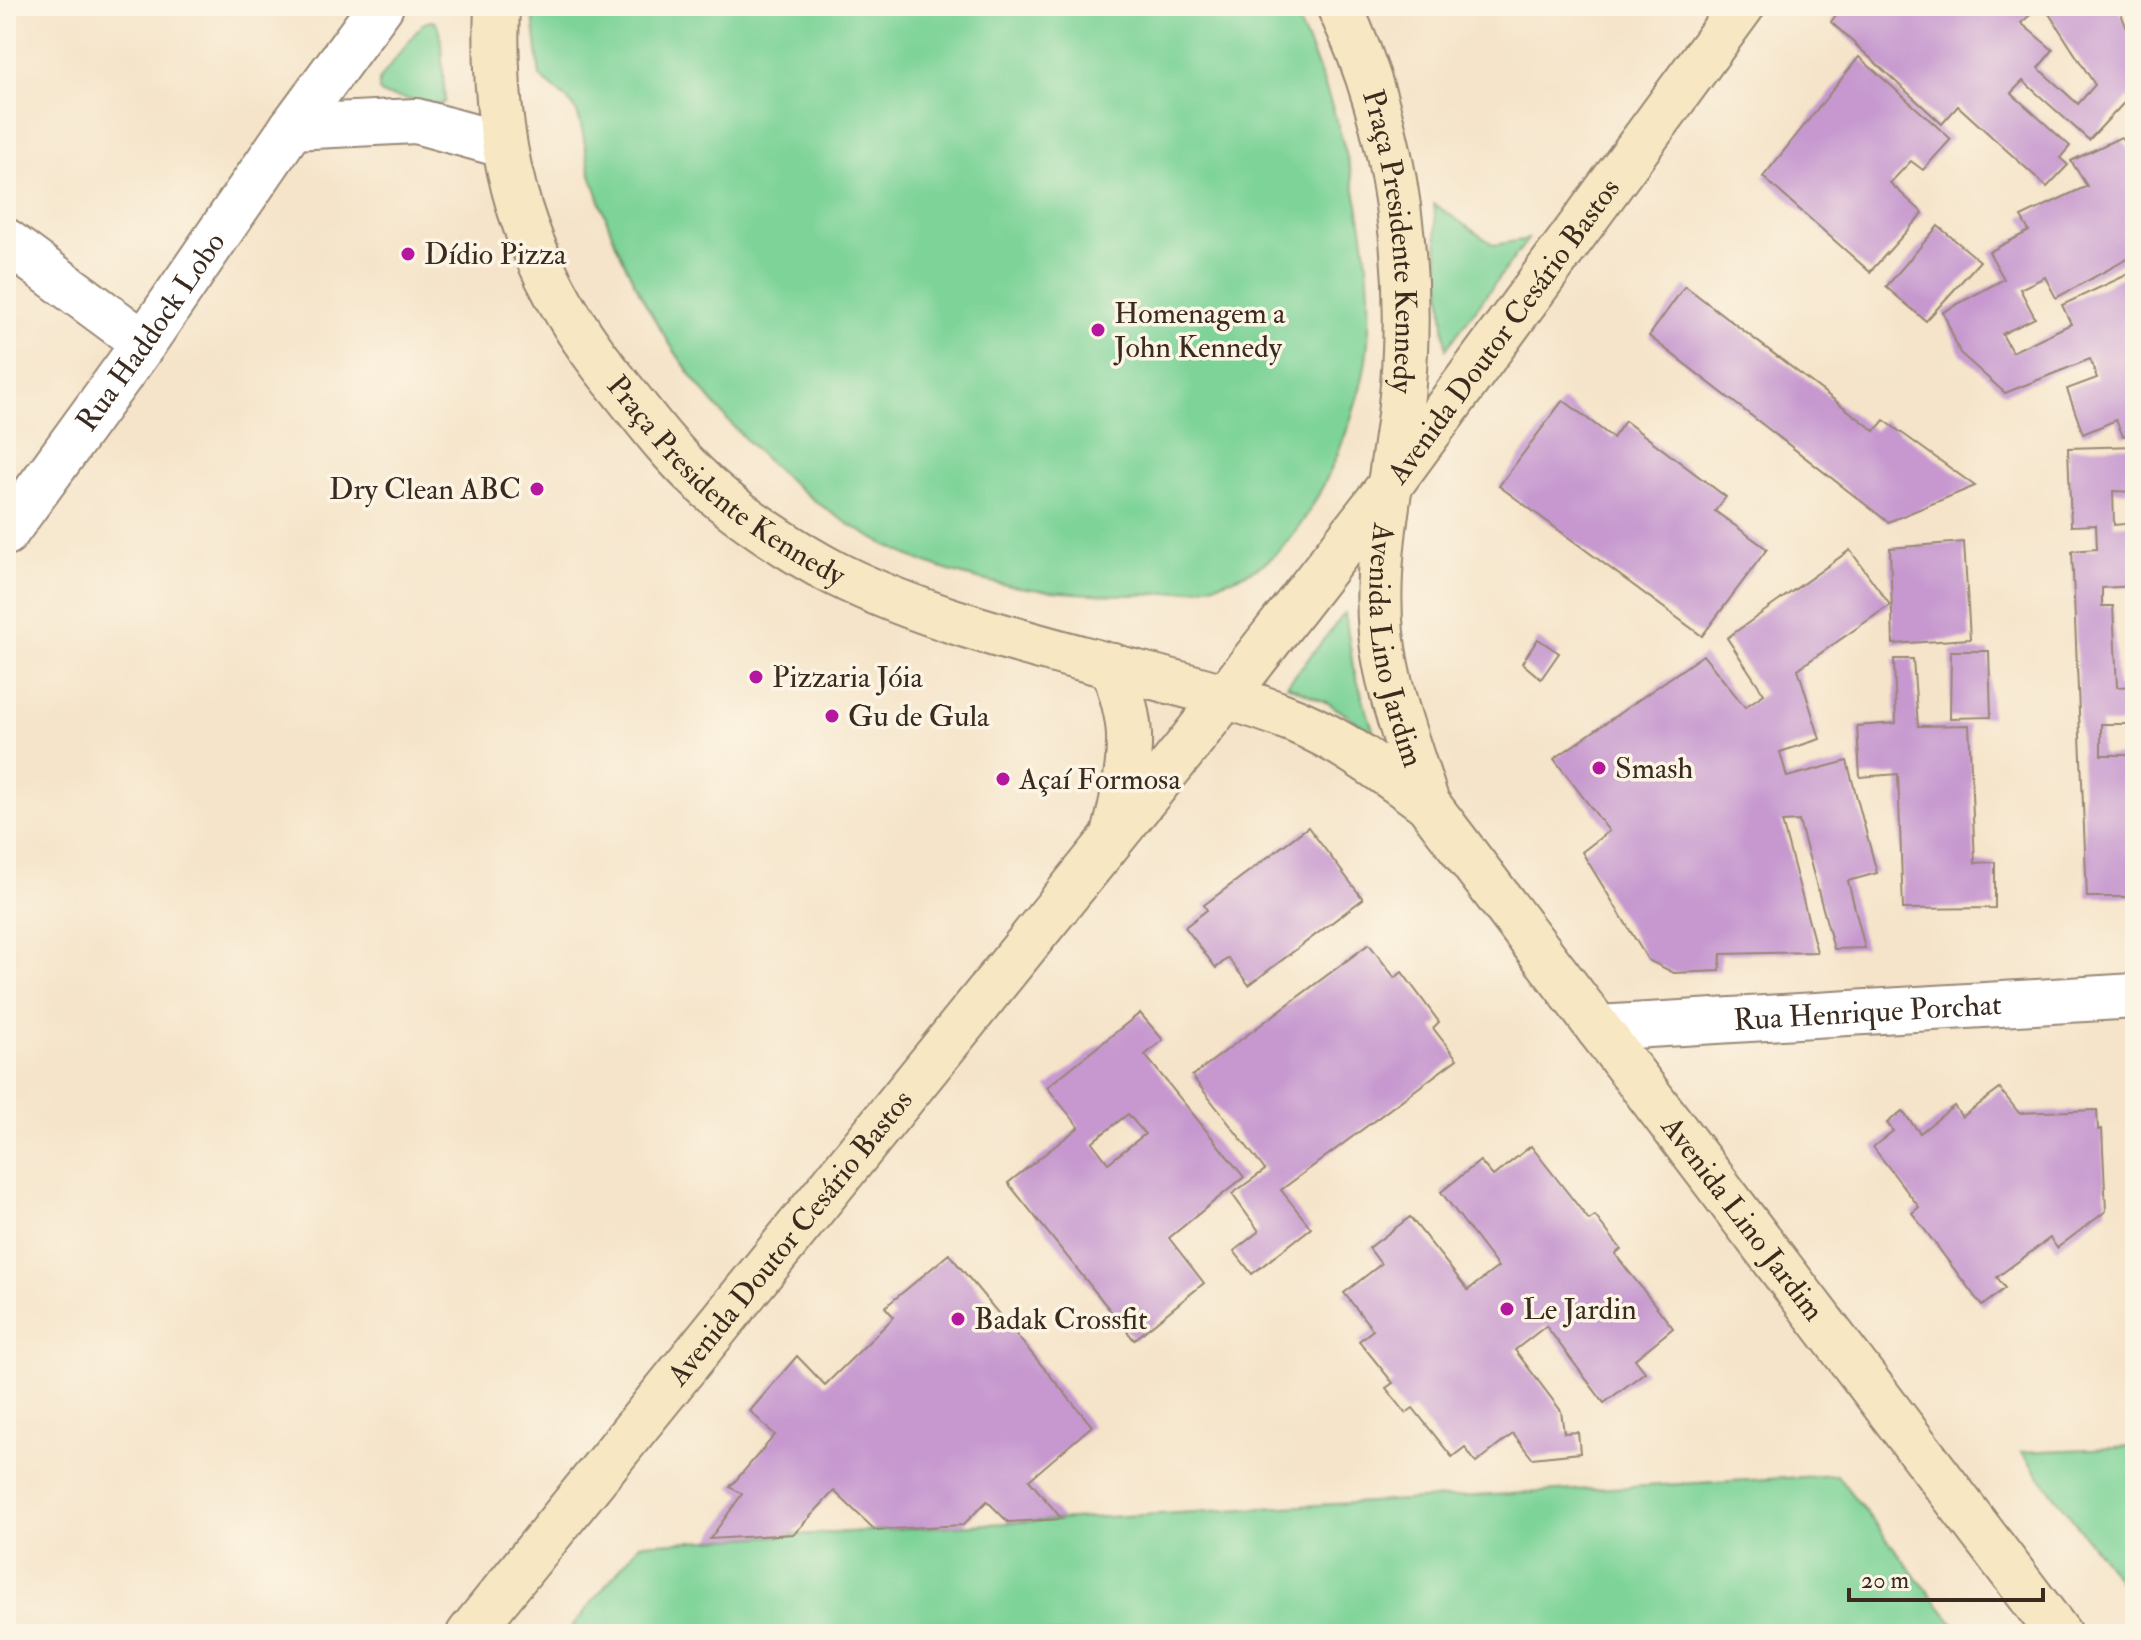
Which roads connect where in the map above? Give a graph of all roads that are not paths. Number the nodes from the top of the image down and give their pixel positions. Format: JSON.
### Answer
{"nodes":[{"id":1,"x":381,"y":6,"type":"edge"},
{"id":2,"x":497,"y":6,"type":"edge"},
{"id":3,"x":1339,"y":6,"type":"edge"},
{"id":4,"x":1742,"y":6,"type":"edge"},
{"id":5,"x":292,"y":127,"type":"junction"},
{"id":6,"x":503,"y":145,"type":"junction"},
{"id":7,"x":6,"y":241,"type":"edge"},
{"id":8,"x":144,"y":343,"type":"junction"},
{"id":9,"x":1391,"y":484,"type":"junction"},
{"id":10,"x":6,"y":533,"type":"edge"},
{"id":11,"x":1113,"y":666,"type":"junction"},
{"id":12,"x":1226,"y":695,"type":"junction"},
{"id":13,"x":1427,"y":803,"type":"junction"},
{"id":14,"x":1112,"y":841,"type":"junction"},
{"id":15,"x":2135,"y":996,"type":"edge"},
{"id":16,"x":1598,"y":1028,"type":"junction"},
{"id":17,"x":469,"y":1634,"type":"edge"},
{"id":18,"x":2059,"y":1634,"type":"edge"}],
"edges":[{"from":1,"to":5,"type":"street","name":"Rua Haddock Lobo"},
{"from":2,"to":6,"type":"main road","name":"Praça Presidente Kennedy"},
{"from":3,"to":9,"type":"main road","name":"Praça Presidente Kennedy"},
{"from":4,"to":9,"type":"main road","name":"Avenida Doutor Cesário Bastos"},
{"from":5,"to":6,"type":"street"},
{"from":5,"to":8,"type":"street","name":"Rua Haddock Lobo"},
{"from":6,"to":11,"type":"main road","name":"Praça Presidente Kennedy"},
{"from":7,"to":8,"type":"street"},
{"from":8,"to":10,"type":"street","name":"Rua Haddock Lobo"},
{"from":9,"to":12,"type":"main road","name":"Avenida Doutor Cesário Bastos"},
{"from":9,"to":13,"type":"main road","name":"Avenida Lino Jardim"},
{"from":11,"to":12,"type":"main road","name":"Praça Presidente Kennedy"},
{"from":11,"to":14,"type":"main road","name":"Avenida Doutor Cesário Bastos"},
{"from":12,"to":13,"type":"main road","name":"Avenida Lino Jardim"},
{"from":12,"to":14,"type":"main road","name":"Avenida Doutor Cesário Bastos"},
{"from":13,"to":16,"type":"main road","name":"Avenida Lino Jardim"},
{"from":14,"to":17,"type":"main road","name":"Avenida Doutor Cesário Bastos"},
{"from":15,"to":16,"type":"street","name":"Rua Henrique Porchat"},
{"from":16,"to":18,"type":"main road","name":"Avenida Lino Jardim"}]}
